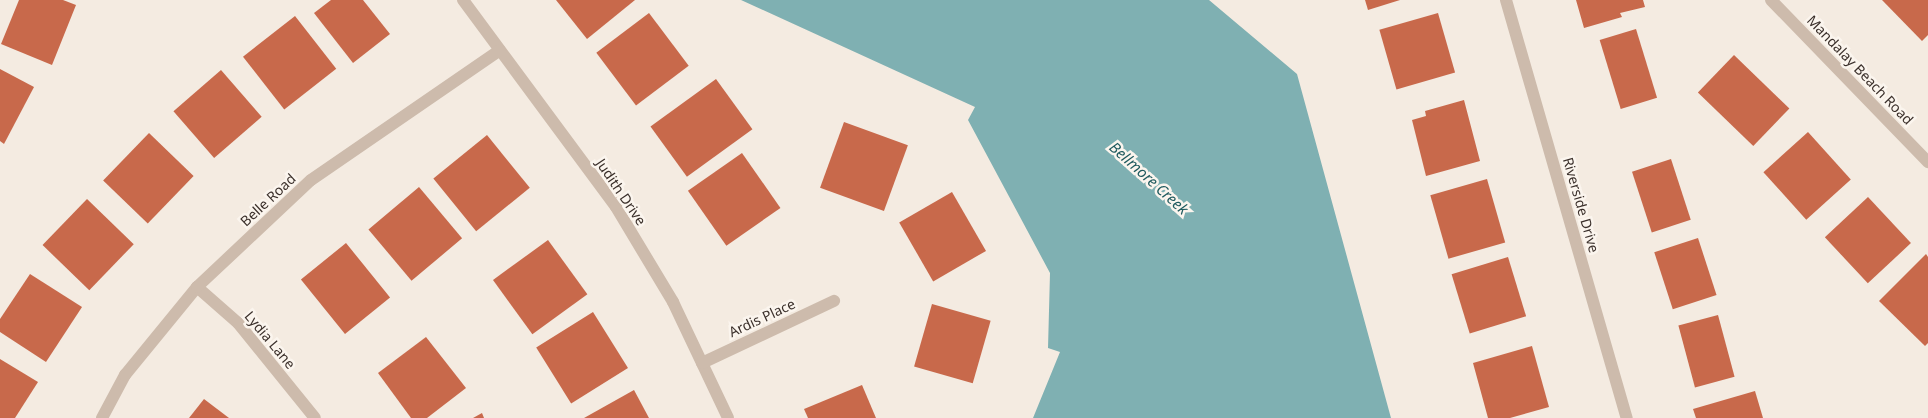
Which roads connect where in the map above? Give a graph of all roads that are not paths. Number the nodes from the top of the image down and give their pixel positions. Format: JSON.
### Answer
{"nodes":[{"id":1,"x":463,"y":0,"type":"edge"},
{"id":2,"x":1506,"y":0,"type":"edge"},
{"id":3,"x":1771,"y":0,"type":"edge"},
{"id":4,"x":500,"y":50,"type":"junction"},
{"id":5,"x":1928,"y":162,"type":"edge"},
{"id":6,"x":197,"y":287,"type":"junction"},
{"id":7,"x":834,"y":301,"type":"dead end"},
{"id":8,"x":702,"y":362,"type":"junction"},
{"id":9,"x":102,"y":418,"type":"edge"},
{"id":10,"x":315,"y":418,"type":"edge"},
{"id":11,"x":728,"y":418,"type":"edge"},
{"id":12,"x":1627,"y":418,"type":"edge"}],
"edges":[{"from":1,"to":4,"type":"street","name":"Judith Drive"},
{"from":2,"to":12,"type":"street","name":"Riverside Drive"},
{"from":3,"to":5,"type":"street","name":"Mandalay Beach Road"},
{"from":4,"to":6,"type":"street","name":"Belle Road"},
{"from":4,"to":8,"type":"street","name":"Judith Drive"},
{"from":6,"to":9,"type":"street","name":"Belle Road"},
{"from":6,"to":10,"type":"street","name":"Lydia Lane"},
{"from":7,"to":8,"type":"street","name":"Ardis Place"},
{"from":8,"to":11,"type":"street","name":"Judith Drive"}]}
